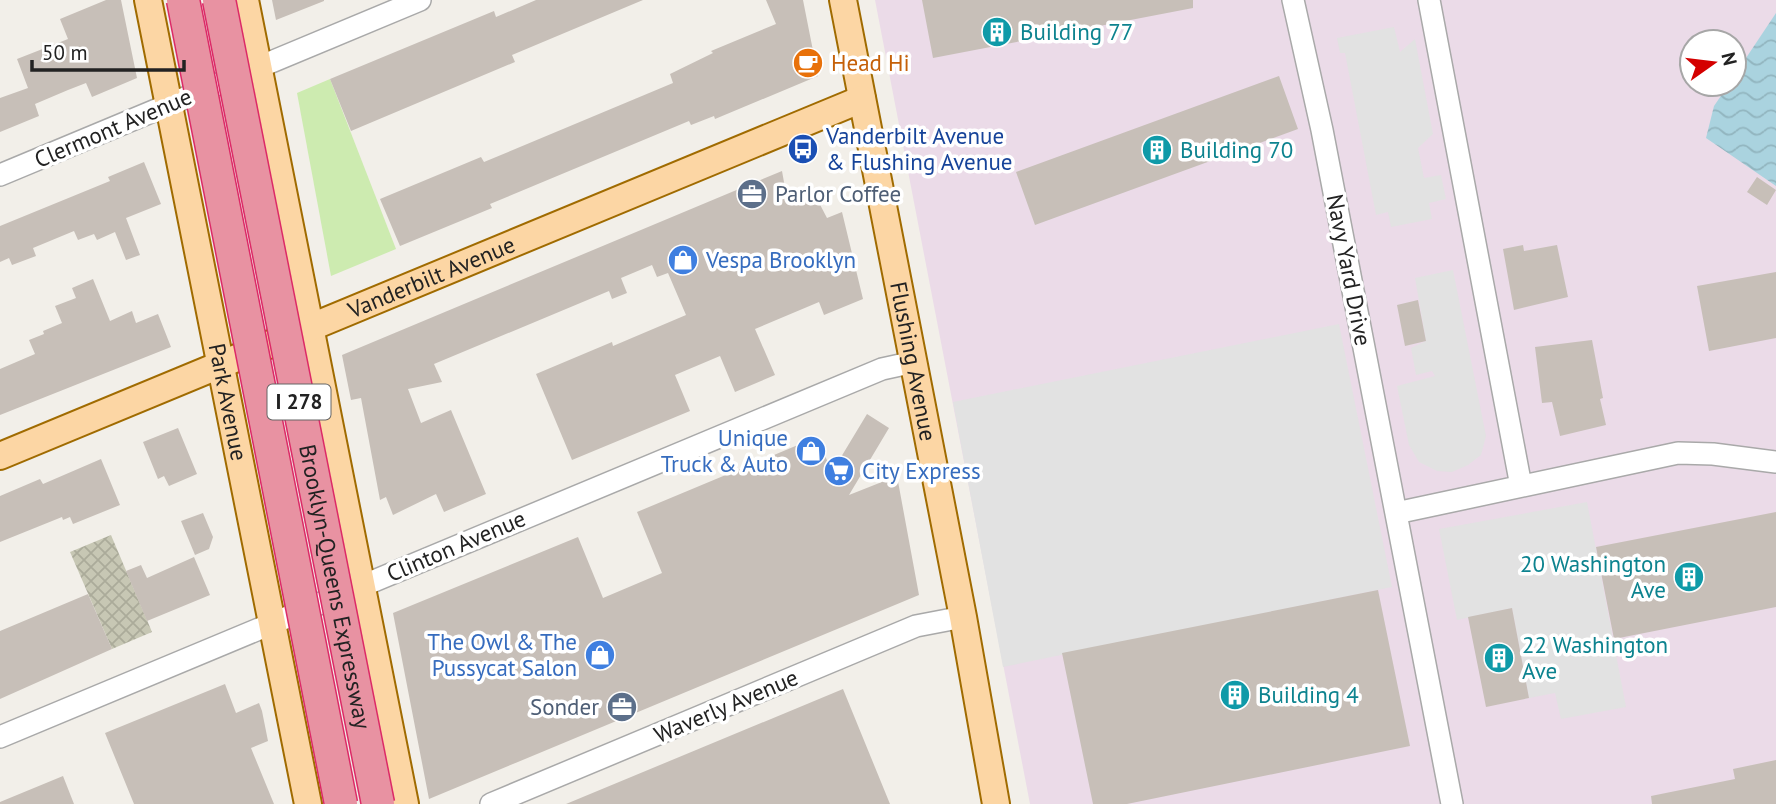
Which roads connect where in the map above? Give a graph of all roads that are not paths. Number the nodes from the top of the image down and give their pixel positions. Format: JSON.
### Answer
{"nodes":[{"id":1,"x":148,"y":0,"type":"edge"},
{"id":2,"x":183,"y":0,"type":"edge"},
{"id":3,"x":219,"y":0,"type":"edge"},
{"id":4,"x":246,"y":0,"type":"edge"},
{"id":5,"x":420,"y":0,"type":"edge"},
{"id":6,"x":843,"y":0,"type":"edge"},
{"id":7,"x":1293,"y":0,"type":"edge"},
{"id":8,"x":1429,"y":0,"type":"edge"},
{"id":9,"x":258,"y":67,"type":"junction"},
{"id":10,"x":862,"y":99,"type":"junction"},
{"id":11,"x":168,"y":105,"type":"junction"},
{"id":12,"x":0,"y":175,"type":"edge"},
{"id":13,"x":310,"y":327,"type":"junction"},
{"id":14,"x":914,"y":362,"type":"junction"},
{"id":15,"x":220,"y":364,"type":"junction"},
{"id":16,"x":0,"y":456,"type":"edge"},
{"id":17,"x":1776,"y":462,"type":"edge"},
{"id":18,"x":1521,"y":486,"type":"junction"},
{"id":19,"x":1396,"y":513,"type":"junction"},
{"id":20,"x":361,"y":586,"type":"junction"},
{"id":21,"x":962,"y":617,"type":"junction"},
{"id":22,"x":273,"y":622,"type":"junction"},
{"id":23,"x":0,"y":737,"type":"edge"},
{"id":24,"x":309,"y":804,"type":"edge"},
{"id":25,"x":341,"y":804,"type":"edge"},
{"id":26,"x":378,"y":804,"type":"edge"},
{"id":27,"x":405,"y":804,"type":"edge"},
{"id":28,"x":491,"y":804,"type":"edge"},
{"id":29,"x":996,"y":804,"type":"edge"},
{"id":30,"x":1452,"y":804,"type":"edge"}],
"edges":[{"from":1,"to":11,"type":"main road","name":"Park Avenue"},
{"from":2,"to":25,"type":"highway","name":"Brooklyn-Queens Expressway","number":"I 278","bridge":true},
{"from":3,"to":26,"type":"highway","name":"Brooklyn-Queens Expressway","number":"I 278","bridge":true},
{"from":4,"to":9,"type":"main road"},
{"from":5,"to":9,"type":"street","name":"Clermont Avenue"},
{"from":6,"to":10,"type":"main road","name":"Flushing Avenue"},
{"from":7,"to":19,"type":"street","name":"Navy Yard Drive"},
{"from":8,"to":18,"type":"street"},
{"from":9,"to":11,"type":"street","name":"Clermont Avenue"},
{"from":9,"to":13,"type":"main road"},
{"from":10,"to":13,"type":"main road","name":"Vanderbilt Avenue"},
{"from":10,"to":14,"type":"main road","name":"Flushing Avenue"},
{"from":11,"to":12,"type":"street","name":"Clermont Avenue"},
{"from":11,"to":15,"type":"main road","name":"Park Avenue"},
{"from":13,"to":15,"type":"main road","name":"Vanderbilt Avenue"},
{"from":13,"to":20,"type":"main road"},
{"from":14,"to":20,"type":"street","name":"Clinton Avenue"},
{"from":14,"to":21,"type":"main road","name":"Flushing Avenue"},
{"from":15,"to":16,"type":"main road","name":"Vanderbilt Avenue"},
{"from":15,"to":22,"type":"main road","name":"Park Avenue"},
{"from":17,"to":18,"type":"street"},
{"from":18,"to":19,"type":"street"},
{"from":19,"to":30,"type":"street","name":"Navy Yard Drive"},
{"from":20,"to":22,"type":"street","name":"Clinton Avenue"},
{"from":20,"to":27,"type":"main road"},
{"from":21,"to":28,"type":"street","name":"Waverly Avenue"},
{"from":21,"to":29,"type":"main road","name":"Flushing Avenue"},
{"from":22,"to":23,"type":"street","name":"Clinton Avenue"},
{"from":22,"to":24,"type":"main road","name":"Park Avenue"}]}
